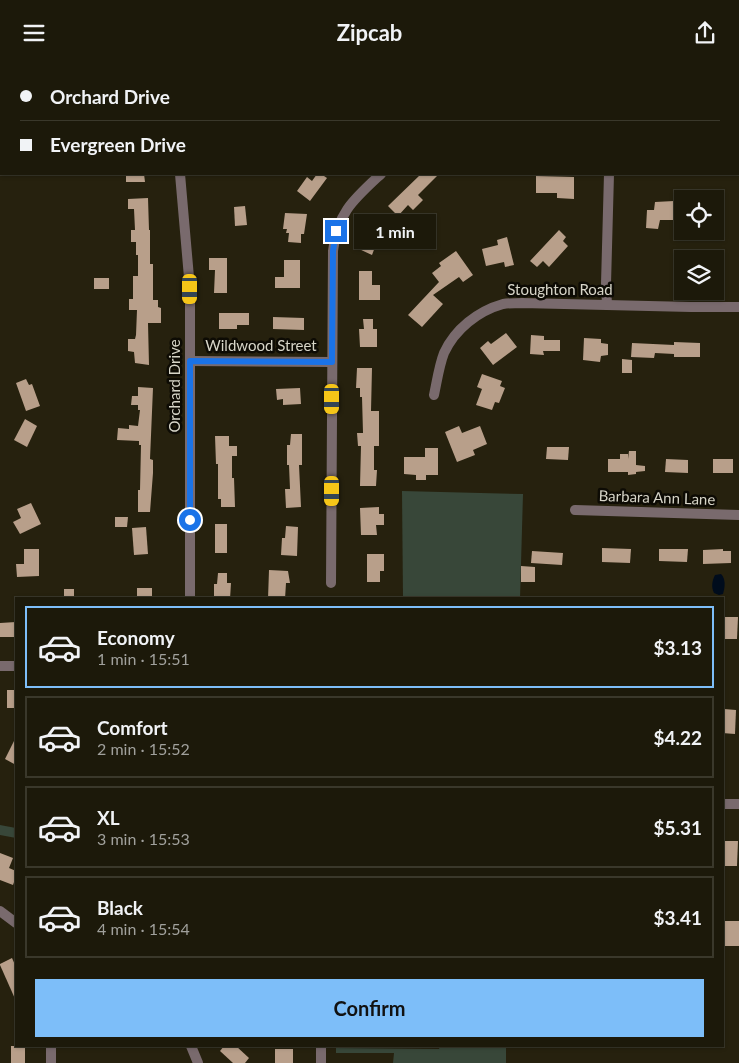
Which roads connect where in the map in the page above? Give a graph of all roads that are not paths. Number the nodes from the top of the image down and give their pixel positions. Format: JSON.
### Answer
{"nodes":[{"id":1,"x":180,"y":175,"type":"edge"},
{"id":2,"x":380,"y":175,"type":"edge"},
{"id":3,"x":609,"y":175,"type":"edge"},
{"id":4,"x":607,"y":305,"type":"junction"},
{"id":5,"x":739,"y":307,"type":"edge"},
{"id":6,"x":190,"y":361,"type":"junction"},
{"id":7,"x":332,"y":362,"type":"junction"},
{"id":8,"x":434,"y":395,"type":"dead end"},
{"id":9,"x":575,"y":511,"type":"dead end"},
{"id":10,"x":739,"y":515,"type":"edge"},
{"id":11,"x":331,"y":583,"type":"dead end"},
{"id":12,"x":190,"y":597,"type":"edge"},
{"id":13,"x":0,"y":666,"type":"edge"},
{"id":14,"x":15,"y":666,"type":"edge"},
{"id":15,"x":724,"y":804,"type":"edge"},
{"id":16,"x":739,"y":804,"type":"edge"},
{"id":17,"x":0,"y":911,"type":"edge"},
{"id":18,"x":15,"y":922,"type":"edge"},
{"id":19,"x":51,"y":1047,"type":"edge"},
{"id":20,"x":191,"y":1047,"type":"edge"},
{"id":21,"x":321,"y":1047,"type":"edge"},
{"id":22,"x":51,"y":1063,"type":"edge"},
{"id":23,"x":198,"y":1063,"type":"edge"},
{"id":24,"x":321,"y":1063,"type":"edge"}],
"edges":[{"from":1,"to":6,"type":"street","name":"Orchard Drive"},
{"from":2,"to":7,"type":"street"},
{"from":3,"to":4,"type":"street"},
{"from":4,"to":5,"type":"street","name":"Stoughton Road"},
{"from":4,"to":8,"type":"street","name":"Stoughton Road"},
{"from":6,"to":7,"type":"street","name":"Wildwood Street"},
{"from":6,"to":12,"type":"street","name":"Orchard Drive"},
{"from":7,"to":11,"type":"street"},
{"from":9,"to":10,"type":"street","name":"Barbara Ann Lane"},
{"from":13,"to":14,"type":"street"},
{"from":15,"to":16,"type":"street"},
{"from":17,"to":18,"type":"street"},
{"from":19,"to":22,"type":"street"},
{"from":20,"to":23,"type":"street"},
{"from":21,"to":24,"type":"street"}]}
